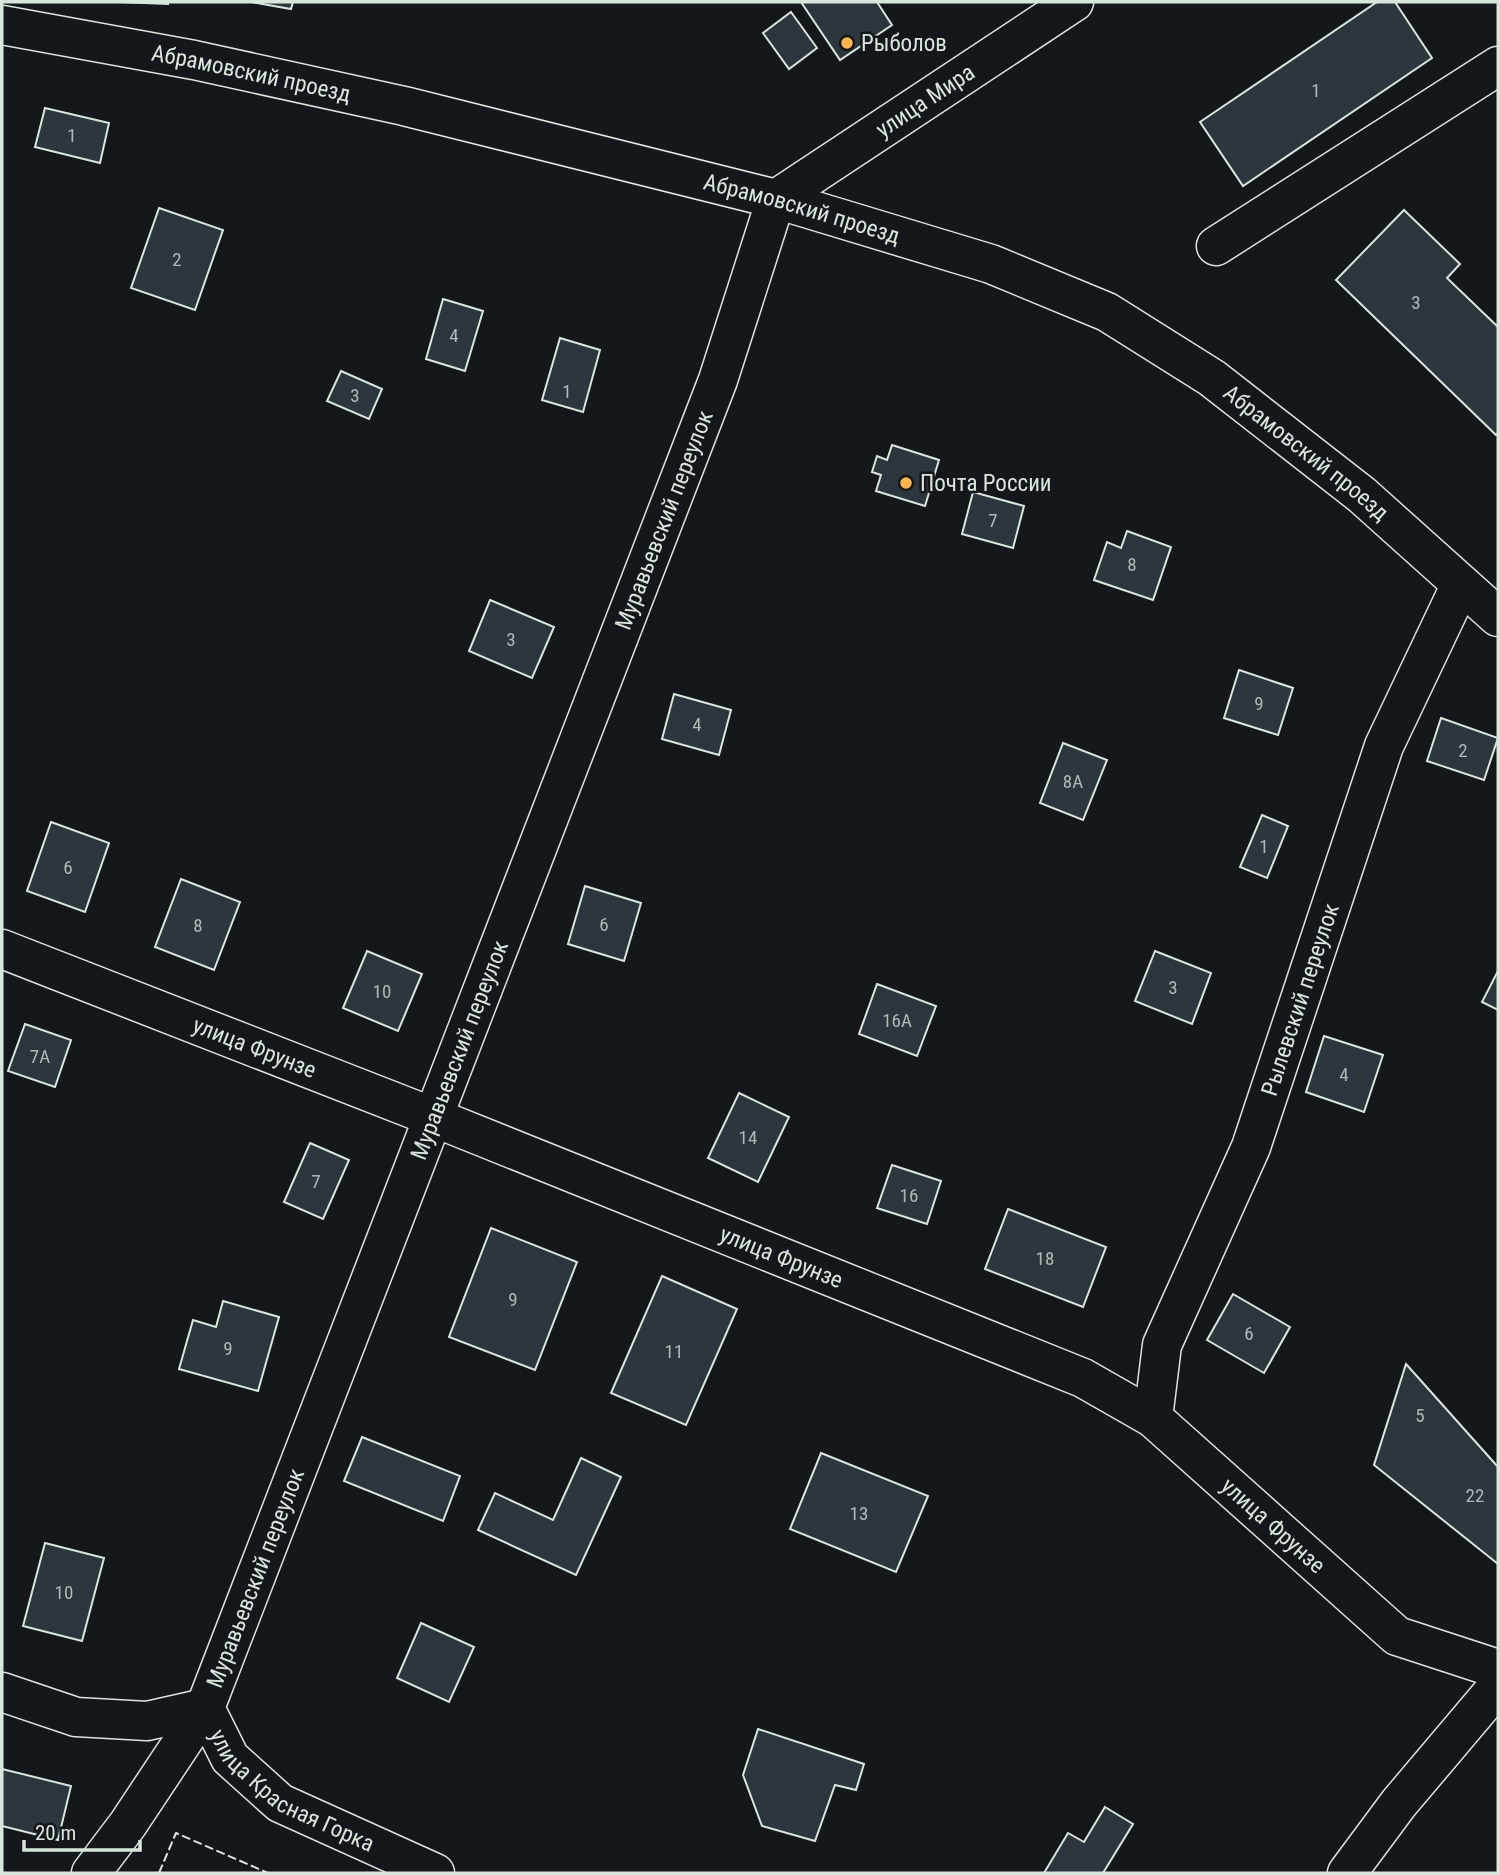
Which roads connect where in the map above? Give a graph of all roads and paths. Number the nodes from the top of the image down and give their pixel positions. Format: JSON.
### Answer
{"nodes":[{"id":1,"x":1074,"y":2,"type":"edge"},
{"id":2,"x":2,"y":25,"type":"edge"},
{"id":3,"x":1498,"y":66,"type":"edge"},
{"id":4,"x":776,"y":199,"type":"junction"},
{"id":5,"x":1216,"y":246,"type":"dead end"},
{"id":6,"x":1461,"y":584,"type":"junction"},
{"id":7,"x":1498,"y":617,"type":"edge"},
{"id":8,"x":2,"y":949,"type":"edge"},
{"id":9,"x":433,"y":1118,"type":"junction"},
{"id":10,"x":1153,"y":1418,"type":"junction"},
{"id":11,"x":1498,"y":1669,"type":"edge"},
{"id":12,"x":1498,"y":1686,"type":"edge"},
{"id":13,"x":2,"y":1692,"type":"edge"},
{"id":14,"x":205,"y":1708,"type":"junction"},
{"id":15,"x":91,"y":1873,"type":"edge"},
{"id":16,"x":435,"y":1873,"type":"edge"},
{"id":17,"x":1347,"y":1873,"type":"edge"}],
"edges":[{"from":1,"to":4,"type":"street","name":"улица Мира"},
{"from":2,"to":4,"type":"street","name":"Абрамовский проезд"},
{"from":3,"to":5,"type":"street"},
{"from":4,"to":6,"type":"street","name":"Абрамовский проезд"},
{"from":4,"to":9,"type":"street","name":"Муравьевский переулок"},
{"from":6,"to":7,"type":"street","name":"Абрамовский проезд"},
{"from":6,"to":10,"type":"street","name":"Рылевский переулок"},
{"from":8,"to":9,"type":"street","name":"улица Фрунзе"},
{"from":9,"to":10,"type":"street","name":"улица Фрунзе"},
{"from":9,"to":14,"type":"street","name":"Муравьевский переулок"},
{"from":10,"to":11,"type":"street","name":"улица Фрунзе"},
{"from":12,"to":17,"type":"street"},
{"from":13,"to":14,"type":"street","name":"улица Красная Горка"},
{"from":14,"to":15,"type":"street","name":"Муравьевский переулок"},
{"from":14,"to":16,"type":"street","name":"улица Красная Горка"}]}
